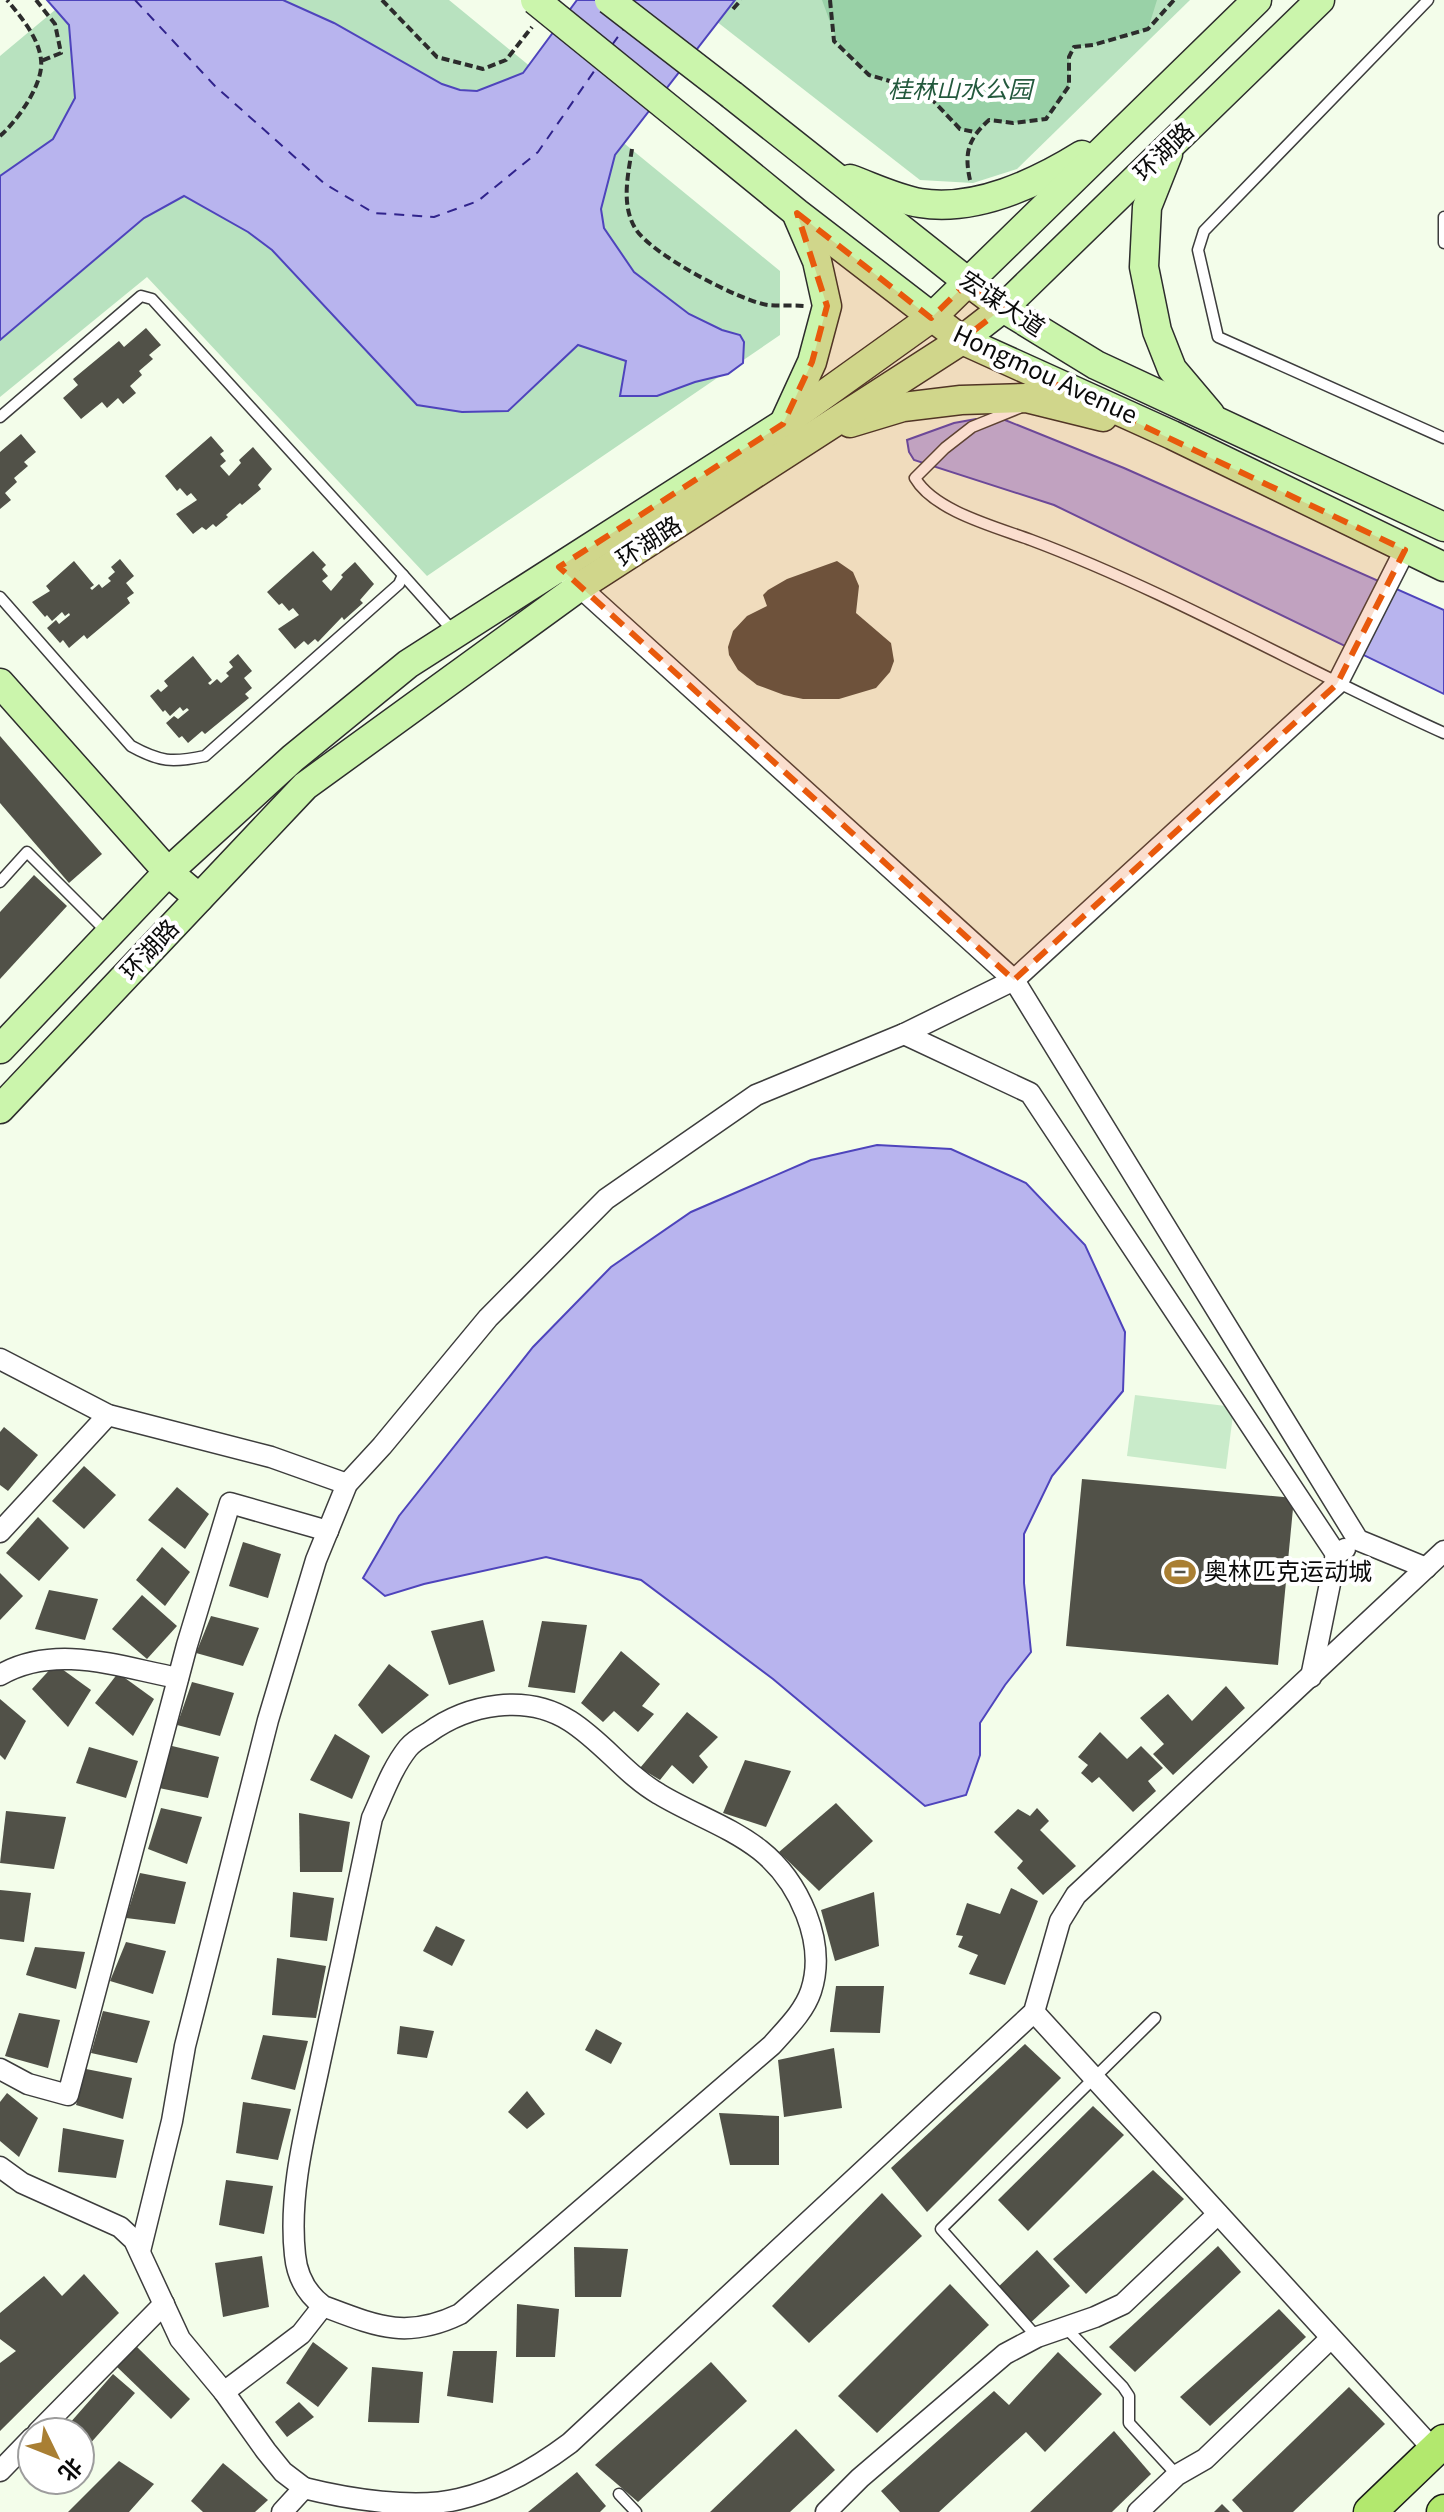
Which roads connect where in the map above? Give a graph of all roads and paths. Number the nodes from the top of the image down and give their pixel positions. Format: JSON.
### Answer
{"nodes":[{"id":1,"x":7,"y":0,"type":"edge"},
{"id":2,"x":36,"y":0,"type":"edge"},
{"id":3,"x":382,"y":0,"type":"edge"},
{"id":4,"x":609,"y":0,"type":"edge"},
{"id":5,"x":741,"y":0,"type":"edge"},
{"id":6,"x":830,"y":0,"type":"edge"},
{"id":7,"x":1174,"y":0,"type":"edge"},
{"id":8,"x":1257,"y":0,"type":"edge"},
{"id":9,"x":1320,"y":0,"type":"edge"},
{"id":10,"x":1428,"y":0,"type":"edge"},
{"id":11,"x":733,"y":9,"type":"dead end"},
{"id":12,"x":535,"y":12,"type":"edge"},
{"id":13,"x":41,"y":61,"type":"junction"},
{"id":14,"x":1127,"y":127,"type":"junction"},
{"id":15,"x":975,"y":132,"type":"junction"},
{"id":16,"x":0,"y":136,"type":"edge"},
{"id":17,"x":1172,"y":144,"type":"junction"},
{"id":18,"x":632,"y":149,"type":"dead end"},
{"id":19,"x":830,"y":172,"type":"junction"},
{"id":20,"x":975,"y":202,"type":"junction"},
{"id":21,"x":797,"y":213,"type":"junction"},
{"id":22,"x":1444,"y":217,"type":"edge"},
{"id":23,"x":1444,"y":243,"type":"edge"},
{"id":24,"x":968,"y":282,"type":"junction"},
{"id":25,"x":827,"y":306,"type":"junction"},
{"id":26,"x":1003,"y":308,"type":"junction"},
{"id":27,"x":931,"y":318,"type":"junction"},
{"id":28,"x":962,"y":340,"type":"junction"},
{"id":29,"x":1036,"y":401,"type":"junction"},
{"id":30,"x":0,"y":417,"type":"edge"},
{"id":31,"x":1215,"y":421,"type":"junction"},
{"id":32,"x":783,"y":424,"type":"junction"},
{"id":33,"x":818,"y":433,"type":"junction"},
{"id":34,"x":1172,"y":435,"type":"junction"},
{"id":35,"x":1444,"y":437,"type":"edge"},
{"id":36,"x":1444,"y":527,"type":"edge"},
{"id":37,"x":1405,"y":550,"type":"junction"},
{"id":38,"x":1444,"y":567,"type":"edge"},
{"id":39,"x":403,"y":575,"type":"junction"},
{"id":40,"x":569,"y":577,"type":"junction"},
{"id":41,"x":0,"y":597,"type":"edge"},
{"id":42,"x":454,"y":632,"type":"junction"},
{"id":43,"x":0,"y":683,"type":"edge"},
{"id":44,"x":1337,"y":684,"type":"junction"},
{"id":45,"x":1444,"y":733,"type":"edge"},
{"id":46,"x":168,"y":872,"type":"junction"},
{"id":47,"x":0,"y":882,"type":"edge"},
{"id":48,"x":199,"y":898,"type":"junction"},
{"id":49,"x":109,"y":934,"type":"junction"},
{"id":50,"x":1014,"y":980,"type":"junction"},
{"id":51,"x":904,"y":1034,"type":"junction"},
{"id":52,"x":0,"y":1049,"type":"edge"},
{"id":53,"x":0,"y":1109,"type":"edge"},
{"id":54,"x":0,"y":1359,"type":"edge"},
{"id":55,"x":108,"y":1415,"type":"junction"},
{"id":56,"x":347,"y":1484,"type":"junction"},
{"id":57,"x":328,"y":1531,"type":"junction"},
{"id":58,"x":0,"y":1532,"type":"edge"},
{"id":59,"x":1358,"y":1540,"type":"junction"},
{"id":60,"x":1444,"y":1551,"type":"edge"},
{"id":61,"x":1336,"y":1554,"type":"junction"},
{"id":62,"x":1426,"y":1568,"type":"junction"},
{"id":63,"x":0,"y":1675,"type":"edge"},
{"id":64,"x":178,"y":1678,"type":"junction"},
{"id":65,"x":1311,"y":1678,"type":"junction"},
{"id":66,"x":1034,"y":2012,"type":"junction"},
{"id":67,"x":1155,"y":2018,"type":"dead end"},
{"id":68,"x":0,"y":2069,"type":"edge"},
{"id":69,"x":1094,"y":2078,"type":"junction"},
{"id":70,"x":0,"y":2167,"type":"edge"},
{"id":71,"x":1218,"y":2214,"type":"junction"},
{"id":72,"x":140,"y":2251,"type":"junction"},
{"id":73,"x":164,"y":2304,"type":"junction"},
{"id":74,"x":323,"y":2306,"type":"junction"},
{"id":75,"x":1066,"y":2328,"type":"junction"},
{"id":76,"x":1037,"y":2337,"type":"junction"},
{"id":77,"x":1331,"y":2338,"type":"junction"},
{"id":78,"x":224,"y":2392,"type":"junction"},
{"id":79,"x":54,"y":2416,"type":"edge"},
{"id":80,"x":1441,"y":2451,"type":"edge"},
{"id":81,"x":16,"y":2454,"type":"edge"},
{"id":82,"x":0,"y":2471,"type":"edge"},
{"id":83,"x":1177,"y":2475,"type":"junction"},
{"id":84,"x":304,"y":2488,"type":"junction"},
{"id":85,"x":619,"y":2494,"type":"dead end"},
{"id":86,"x":412,"y":2507,"type":"edge"},
{"id":87,"x":282,"y":2512,"type":"edge"},
{"id":88,"x":636,"y":2512,"type":"edge"},
{"id":89,"x":826,"y":2512,"type":"edge"},
{"id":90,"x":1138,"y":2512,"type":"edge"},
{"id":91,"x":1370,"y":2512,"type":"edge"}],
"edges":[{"from":1,"to":13,"type":"path"},
{"from":2,"to":13,"type":"path"},
{"from":3,"to":12,"type":"path"},
{"from":4,"to":19,"type":"main road","name":"宏谋大道","bridge":true},
{"from":5,"to":11,"type":"path"},
{"from":6,"to":15,"type":"path"},
{"from":7,"to":15,"type":"path"},
{"from":8,"to":14,"type":"main road","name":"环湖路"},
{"from":9,"to":17,"type":"main road","name":"环湖路"},
{"from":10,"to":35,"type":"lane"},
{"from":12,"to":21,"type":"main road","name":"Hongmou Avenue","bridge":true},
{"from":13,"to":16,"type":"path"},
{"from":14,"to":20,"type":"main road"},
{"from":14,"to":24,"type":"main road","name":"环湖路"},
{"from":15,"to":20,"type":"path"},
{"from":17,"to":26,"type":"main road","name":"环湖路"},
{"from":17,"to":31,"type":"main road"},
{"from":18,"to":25,"type":"path"},
{"from":19,"to":20,"type":"main road"},
{"from":19,"to":24,"type":"main road","name":"宏谋大道"},
{"from":21,"to":25,"type":"main road"},
{"from":21,"to":27,"type":"main road","name":"Hongmou Avenue"},
{"from":22,"to":23,"type":"lane"},
{"from":24,"to":26,"type":"main road","name":"宏谋大道"},
{"from":24,"to":27,"type":"main road","name":"环湖路"},
{"from":25,"to":32,"type":"main road"},
{"from":26,"to":28,"type":"main road","name":"环湖路"},
{"from":26,"to":31,"type":"main road","name":"宏谋大道"},
{"from":27,"to":28,"type":"main road","name":"Hongmou Avenue"},
{"from":27,"to":32,"type":"main road","name":"环湖路"},
{"from":28,"to":33,"type":"main road","name":"环湖路"},
{"from":28,"to":34,"type":"main road","name":"Hongmou Avenue"},
{"from":29,"to":33,"type":"main road"},
{"from":29,"to":34,"type":"main road"},
{"from":29,"to":44,"type":"lane"},
{"from":30,"to":39,"type":"lane"},
{"from":31,"to":36,"type":"main road","name":"宏谋大道"},
{"from":32,"to":40,"type":"main road","name":"环湖路"},
{"from":33,"to":40,"type":"main road","name":"环湖路"},
{"from":34,"to":37,"type":"main road","name":"Hongmou Avenue"},
{"from":37,"to":38,"type":"main road","name":"Hongmou Avenue"},
{"from":37,"to":44,"type":"street"},
{"from":39,"to":41,"type":"lane"},
{"from":39,"to":42,"type":"lane"},
{"from":40,"to":42,"type":"main road","name":"环湖路"},
{"from":40,"to":48,"type":"main road","name":"环湖路"},
{"from":40,"to":50,"type":"street"},
{"from":42,"to":46,"type":"main road","name":"环湖路"},
{"from":43,"to":46,"type":"main road"},
{"from":44,"to":45,"type":"lane"},
{"from":44,"to":50,"type":"street"},
{"from":46,"to":48,"type":"main road"},
{"from":46,"to":49,"type":"main road","name":"环湖路"},
{"from":47,"to":49,"type":"lane"},
{"from":48,"to":53,"type":"main road","name":"环湖路"},
{"from":49,"to":52,"type":"main road","name":"环湖路"},
{"from":50,"to":51,"type":"street"},
{"from":50,"to":59,"type":"street"},
{"from":51,"to":56,"type":"street"},
{"from":51,"to":61,"type":"street"},
{"from":54,"to":55,"type":"street"},
{"from":55,"to":56,"type":"street"},
{"from":55,"to":58,"type":"street"},
{"from":56,"to":57,"type":"street"},
{"from":57,"to":64,"type":"street"},
{"from":57,"to":72,"type":"street"},
{"from":59,"to":61,"type":"street"},
{"from":59,"to":62,"type":"street"},
{"from":60,"to":62,"type":"street"},
{"from":61,"to":65,"type":"street"},
{"from":62,"to":65,"type":"street"},
{"from":63,"to":64,"type":"street"},
{"from":64,"to":68,"type":"street"},
{"from":65,"to":66,"type":"street"},
{"from":66,"to":69,"type":"street"},
{"from":66,"to":86,"type":"street"},
{"from":67,"to":69,"type":"lane"},
{"from":69,"to":71,"type":"street"},
{"from":69,"to":76,"type":"lane"},
{"from":70,"to":72,"type":"street"},
{"from":71,"to":75,"type":"street"},
{"from":71,"to":77,"type":"street"},
{"from":72,"to":73,"type":"street"},
{"from":73,"to":78,"type":"street"},
{"from":73,"to":79,"type":"street"},
{"from":74,"to":74,"type":"street"},
{"from":74,"to":78,"type":"street"},
{"from":75,"to":76,"type":"street"},
{"from":75,"to":83,"type":"lane"},
{"from":76,"to":89,"type":"street"},
{"from":77,"to":80,"type":"street"},
{"from":77,"to":83,"type":"street"},
{"from":78,"to":84,"type":"street"},
{"from":80,"to":91,"type":"main road"},
{"from":81,"to":82,"type":"street"},
{"from":83,"to":90,"type":"street"},
{"from":84,"to":86,"type":"street"},
{"from":84,"to":87,"type":"street"},
{"from":85,"to":88,"type":"lane"}]}
